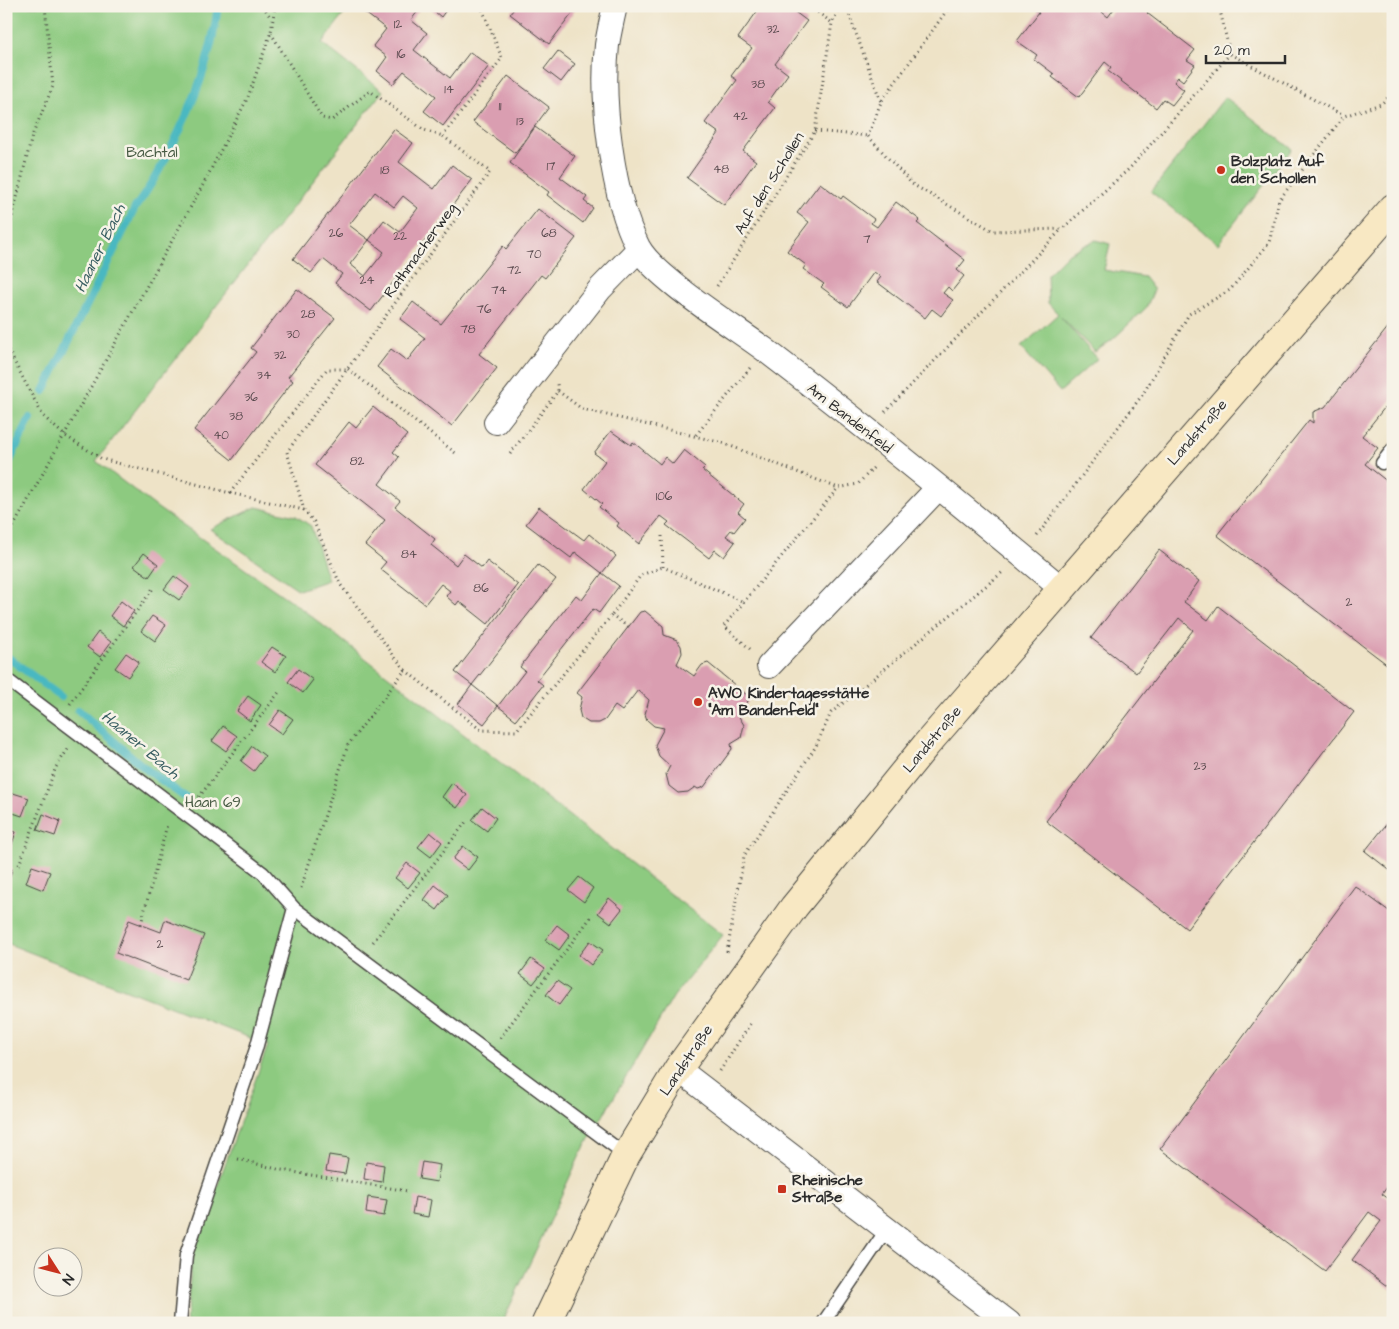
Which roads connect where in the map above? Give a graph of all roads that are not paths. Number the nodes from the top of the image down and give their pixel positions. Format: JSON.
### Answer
{"nodes":[{"id":1,"x":615,"y":6,"type":"edge"},
{"id":2,"x":1393,"y":208,"type":"edge"},
{"id":3,"x":639,"y":249,"type":"junction"},
{"id":4,"x":496,"y":422,"type":"dead end"},
{"id":5,"x":1393,"y":449,"type":"edge"},
{"id":6,"x":1382,"y":463,"type":"dead end"},
{"id":7,"x":938,"y":488,"type":"junction"},
{"id":8,"x":1061,"y":588,"type":"junction"},
{"id":9,"x":769,"y":666,"type":"road end"},
{"id":10,"x":6,"y":679,"type":"edge"},
{"id":11,"x":294,"y":908,"type":"junction"},
{"id":12,"x":678,"y":1069,"type":"junction"},
{"id":13,"x":626,"y":1154,"type":"junction"},
{"id":14,"x":887,"y":1229,"type":"junction"},
{"id":15,"x":180,"y":1323,"type":"edge"},
{"id":16,"x":546,"y":1323,"type":"edge"},
{"id":17,"x":823,"y":1323,"type":"edge"},
{"id":18,"x":1009,"y":1323,"type":"edge"}],
"edges":[{"from":1,"to":3,"type":"street","name":"Am Bandenfeld"},
{"from":2,"to":8,"type":"main road","name":"Landstraße"},
{"from":3,"to":4,"type":"street"},
{"from":3,"to":7,"type":"street","name":"Am Bandenfeld"},
{"from":5,"to":6,"type":"lane"},
{"from":7,"to":8,"type":"street","name":"Am Bandenfeld"},
{"from":7,"to":9,"type":"street"},
{"from":8,"to":12,"type":"main road","name":"Landstraße"},
{"from":10,"to":11,"type":"lane"},
{"from":11,"to":13,"type":"lane"},
{"from":11,"to":15,"type":"lane"},
{"from":12,"to":13,"type":"main road","name":"Landstraße"},
{"from":12,"to":14,"type":"street"},
{"from":13,"to":16,"type":"main road","name":"Landstraße"},
{"from":14,"to":17,"type":"lane"},
{"from":14,"to":18,"type":"street"}]}
